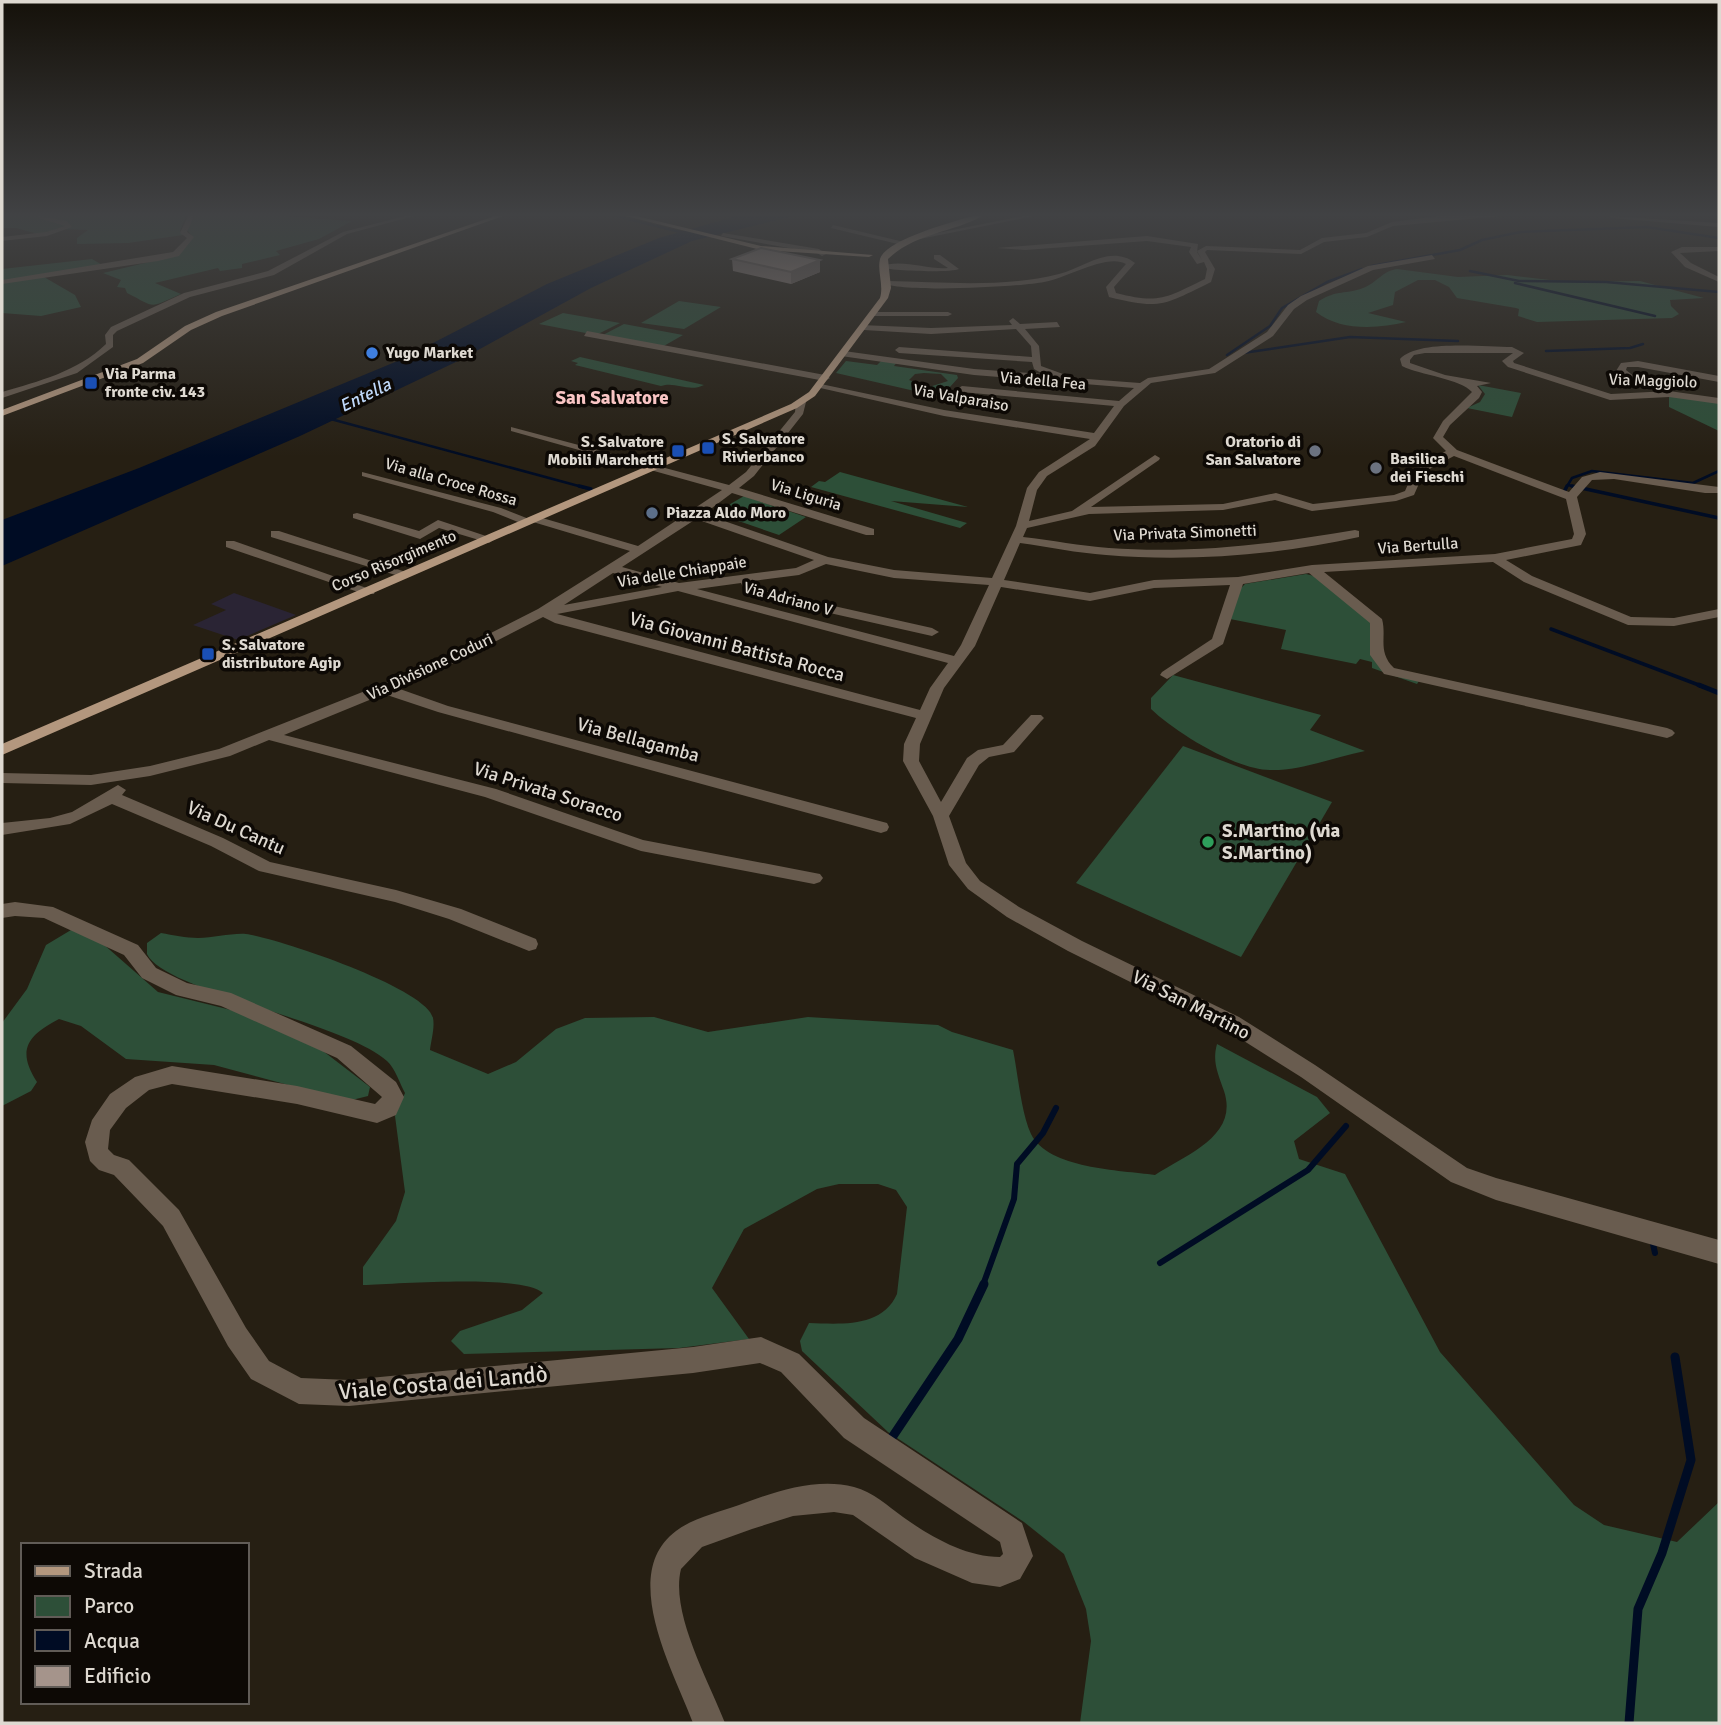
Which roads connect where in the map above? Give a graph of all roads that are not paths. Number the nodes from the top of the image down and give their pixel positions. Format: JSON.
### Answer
{"nodes":[{"id":1,"x":183,"y":296,"type":"edge"},
{"id":2,"x":269,"y":296,"type":"edge"},
{"id":3,"x":884,"y":296,"type":"edge"},
{"id":4,"x":1117,"y":296,"type":"edge"},
{"id":5,"x":1177,"y":296,"type":"edge"},
{"id":6,"x":1308,"y":296,"type":"edge"},
{"id":7,"x":874,"y":314,"type":"junction"},
{"id":8,"x":948,"y":314,"type":"dead end"},
{"id":9,"x":1008,"y":316,"type":"dead end"},
{"id":10,"x":1057,"y":325,"type":"dead end"},
{"id":11,"x":864,"y":327,"type":"junction"},
{"id":12,"x":1019,"y":327,"type":"junction"},
{"id":13,"x":587,"y":334,"type":"dead end"},
{"id":14,"x":887,"y":341,"type":"dead end"},
{"id":15,"x":854,"y":344,"type":"junction"},
{"id":16,"x":1023,"y":348,"type":"dead end"},
{"id":17,"x":985,"y":352,"type":"junction"},
{"id":18,"x":1037,"y":360,"type":"junction"},
{"id":19,"x":974,"y":372,"type":"junction"},
{"id":20,"x":1063,"y":378,"type":"junction"},
{"id":21,"x":1719,"y":379,"type":"edge"},
{"id":22,"x":822,"y":382,"type":"junction"},
{"id":23,"x":1486,"y":383,"type":"dead end"},
{"id":24,"x":1470,"y":384,"type":"junction"},
{"id":25,"x":1141,"y":386,"type":"junction"},
{"id":26,"x":1719,"y":394,"type":"edge"},
{"id":27,"x":2,"y":395,"type":"edge"},
{"id":28,"x":953,"y":401,"type":"junction"},
{"id":29,"x":1719,"y":401,"type":"edge"},
{"id":30,"x":801,"y":402,"type":"junction"},
{"id":31,"x":1121,"y":404,"type":"junction"},
{"id":32,"x":789,"y":408,"type":"junction"},
{"id":33,"x":2,"y":413,"type":"edge"},
{"id":34,"x":767,"y":418,"type":"junction"},
{"id":35,"x":785,"y":426,"type":"junction"},
{"id":36,"x":515,"y":429,"type":"dead end"},
{"id":37,"x":1098,"y":437,"type":"junction"},
{"id":38,"x":1453,"y":452,"type":"junction"},
{"id":39,"x":1154,"y":458,"type":"dead end"},
{"id":40,"x":655,"y":467,"type":"junction"},
{"id":41,"x":366,"y":474,"type":"dead end"},
{"id":42,"x":732,"y":489,"type":"junction"},
{"id":43,"x":1719,"y":490,"type":"edge"},
{"id":44,"x":1571,"y":497,"type":"junction"},
{"id":45,"x":1076,"y":513,"type":"junction"},
{"id":46,"x":695,"y":515,"type":"junction"},
{"id":47,"x":357,"y":516,"type":"dead end"},
{"id":48,"x":531,"y":520,"type":"junction"},
{"id":49,"x":1022,"y":526,"type":"junction"},
{"id":50,"x":870,"y":532,"type":"dead end"},
{"id":51,"x":275,"y":534,"type":"dead end"},
{"id":52,"x":1355,"y":534,"type":"dead end"},
{"id":53,"x":488,"y":539,"type":"junction"},
{"id":54,"x":1015,"y":539,"type":"junction"},
{"id":55,"x":230,"y":544,"type":"dead end"},
{"id":56,"x":639,"y":550,"type":"junction"},
{"id":57,"x":1495,"y":558,"type":"junction"},
{"id":58,"x":825,"y":560,"type":"junction"},
{"id":59,"x":611,"y":568,"type":"junction"},
{"id":60,"x":1312,"y":569,"type":"junction"},
{"id":61,"x":406,"y":575,"type":"junction"},
{"id":62,"x":1238,"y":581,"type":"junction"},
{"id":63,"x":995,"y":582,"type":"junction"},
{"id":64,"x":748,"y":584,"type":"junction"},
{"id":65,"x":681,"y":587,"type":"junction"},
{"id":66,"x":369,"y":591,"type":"junction"},
{"id":67,"x":717,"y":598,"type":"junction"},
{"id":68,"x":543,"y":612,"type":"junction"},
{"id":69,"x":1719,"y":613,"type":"edge"},
{"id":70,"x":932,"y":632,"type":"dead end"},
{"id":71,"x":957,"y":661,"type":"junction"},
{"id":72,"x":1167,"y":675,"type":"dead end"},
{"id":73,"x":385,"y":689,"type":"junction"},
{"id":74,"x":924,"y":716,"type":"junction"},
{"id":75,"x":1036,"y":718,"type":"dead end"},
{"id":76,"x":1667,"y":733,"type":"dead end"},
{"id":77,"x":271,"y":736,"type":"junction"},
{"id":78,"x":2,"y":750,"type":"edge"},
{"id":79,"x":124,"y":776,"type":"junction"},
{"id":80,"x":2,"y":780,"type":"edge"},
{"id":81,"x":111,"y":797,"type":"junction"},
{"id":82,"x":941,"y":816,"type":"junction"},
{"id":83,"x":881,"y":827,"type":"dead end"},
{"id":84,"x":2,"y":829,"type":"edge"},
{"id":85,"x":814,"y":878,"type":"dead end"},
{"id":86,"x":2,"y":911,"type":"edge"},
{"id":87,"x":529,"y":944,"type":"dead end"},
{"id":88,"x":1719,"y":1252,"type":"edge"},
{"id":89,"x":709,"y":1723,"type":"edge"}],
"edges":[{"from":1,"to":27,"type":"street"},
{"from":2,"to":33,"type":"main road"},
{"from":3,"to":7,"type":"main road","name":"Corso Risorgimento"},
{"from":4,"to":5,"type":"street"},
{"from":6,"to":25,"type":"street"},
{"from":7,"to":8,"type":"street"},
{"from":7,"to":11,"type":"main road","name":"Corso Risorgimento"},
{"from":9,"to":12,"type":"street"},
{"from":10,"to":12,"type":"street"},
{"from":11,"to":12,"type":"street"},
{"from":11,"to":15,"type":"main road","name":"Corso Risorgimento"},
{"from":12,"to":18,"type":"street"},
{"from":13,"to":22,"type":"street","name":"Via Valparaiso"},
{"from":14,"to":17,"type":"street"},
{"from":15,"to":17,"type":"street"},
{"from":15,"to":19,"type":"street"},
{"from":15,"to":22,"type":"main road","name":"Corso Risorgimento"},
{"from":16,"to":17,"type":"street"},
{"from":17,"to":18,"type":"street"},
{"from":18,"to":20,"type":"street"},
{"from":19,"to":20,"type":"street"},
{"from":19,"to":28,"type":"street"},
{"from":20,"to":25,"type":"street"},
{"from":21,"to":26,"type":"street"},
{"from":22,"to":28,"type":"street","name":"Via Valparaiso"},
{"from":22,"to":30,"type":"main road","name":"Corso Risorgimento"},
{"from":23,"to":24,"type":"street"},
{"from":24,"to":29,"type":"street","name":"Via Maggiolo"},
{"from":24,"to":38,"type":"street"},
{"from":25,"to":31,"type":"street"},
{"from":28,"to":31,"type":"street","name":"Via della Fea"},
{"from":28,"to":37,"type":"street","name":"Via Valparaiso"},
{"from":30,"to":32,"type":"main road","name":"Corso Risorgimento"},
{"from":30,"to":35,"type":"street","name":"Via Divisione Coduri"},
{"from":31,"to":37,"type":"street"},
{"from":32,"to":34,"type":"main road","name":"Corso Risorgimento"},
{"from":32,"to":35,"type":"street","name":"Via Divisione Coduri"},
{"from":34,"to":35,"type":"street"},
{"from":34,"to":40,"type":"main road","name":"Corso Risorgimento"},
{"from":35,"to":42,"type":"street","name":"Via Divisione Coduri"},
{"from":36,"to":40,"type":"street","name":"Via Liguria"},
{"from":37,"to":49,"type":"street"},
{"from":38,"to":44,"type":"street"},
{"from":38,"to":45,"type":"street"},
{"from":39,"to":45,"type":"street"},
{"from":40,"to":42,"type":"street","name":"Via Liguria"},
{"from":40,"to":48,"type":"main road","name":"Corso Risorgimento"},
{"from":41,"to":48,"type":"street","name":"Via alla Croce Rossa"},
{"from":42,"to":46,"type":"street","name":"Via Divisione Coduri"},
{"from":42,"to":50,"type":"street","name":"Via Liguria"},
{"from":43,"to":44,"type":"street"},
{"from":44,"to":57,"type":"street","name":"Via Bertulla"},
{"from":45,"to":49,"type":"street"},
{"from":46,"to":56,"type":"street","name":"Via Divisione Coduri"},
{"from":46,"to":58,"type":"street","name":"Via Bertulla"},
{"from":47,"to":53,"type":"street"},
{"from":48,"to":53,"type":"main road","name":"Corso Risorgimento"},
{"from":48,"to":56,"type":"street","name":"Via alla Croce Rossa"},
{"from":49,"to":54,"type":"street","name":"Via San Martino"},
{"from":51,"to":61,"type":"street"},
{"from":52,"to":54,"type":"street","name":"Via Privata Simonetti"},
{"from":53,"to":61,"type":"main road","name":"Corso Risorgimento"},
{"from":54,"to":63,"type":"street","name":"Via San Martino"},
{"from":55,"to":66,"type":"street"},
{"from":56,"to":59,"type":"street","name":"Via Divisione Coduri"},
{"from":57,"to":60,"type":"street","name":"Via Bertulla"},
{"from":57,"to":69,"type":"street"},
{"from":58,"to":63,"type":"street","name":"Via Bertulla"},
{"from":58,"to":64,"type":"street","name":"Via delle Chiappaie"},
{"from":59,"to":65,"type":"street","name":"Via Adriano V"},
{"from":59,"to":68,"type":"street","name":"Via Divisione Coduri"},
{"from":60,"to":62,"type":"street","name":"Via Bertulla"},
{"from":60,"to":76,"type":"street"},
{"from":61,"to":66,"type":"main road","name":"Corso Risorgimento"},
{"from":62,"to":63,"type":"street","name":"Via Bertulla"},
{"from":62,"to":72,"type":"street"},
{"from":63,"to":71,"type":"street","name":"Via San Martino"},
{"from":64,"to":65,"type":"street","name":"Via delle Chiappaie"},
{"from":64,"to":67,"type":"street"},
{"from":64,"to":70,"type":"street"},
{"from":65,"to":67,"type":"street","name":"Via Adriano V"},
{"from":65,"to":68,"type":"street","name":"Via delle Chiappaie"},
{"from":66,"to":78,"type":"main road","name":"Corso Risorgimento"},
{"from":67,"to":71,"type":"street","name":"Via Adriano V"},
{"from":68,"to":73,"type":"street","name":"Via Divisione Coduri"},
{"from":68,"to":74,"type":"street","name":"Via Giovanni Battista Rocca"},
{"from":71,"to":74,"type":"street","name":"Via San Martino"},
{"from":73,"to":77,"type":"street","name":"Via Divisione Coduri"},
{"from":73,"to":83,"type":"street","name":"Via Bellagamba"},
{"from":74,"to":82,"type":"street","name":"Via San Martino"},
{"from":75,"to":82,"type":"street"},
{"from":77,"to":79,"type":"street","name":"Via Divisione Coduri"},
{"from":77,"to":85,"type":"street","name":"Via Privata Soracco"},
{"from":79,"to":80,"type":"street","name":"Via Divisione Coduri"},
{"from":79,"to":81,"type":"street"},
{"from":81,"to":84,"type":"street"},
{"from":81,"to":87,"type":"street","name":"Via Du Cantu"},
{"from":82,"to":88,"type":"street","name":"Via San Martino"},
{"from":86,"to":89,"type":"street","name":"Viale Costa dei Landò"}]}
